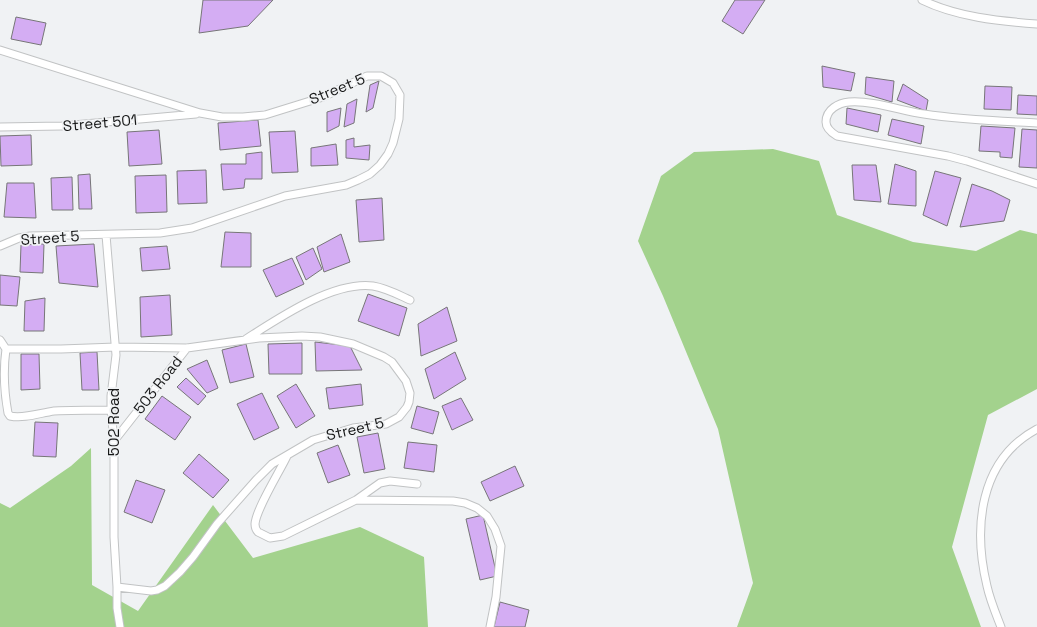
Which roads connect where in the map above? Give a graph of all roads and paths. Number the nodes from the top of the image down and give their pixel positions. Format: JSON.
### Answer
{"nodes":[{"id":1,"x":922,"y":0,"type":"edge"},
{"id":2,"x":1037,"y":24,"type":"edge"},
{"id":3,"x":0,"y":50,"type":"edge"},
{"id":4,"x":200,"y":113,"type":"junction"},
{"id":5,"x":1037,"y":123,"type":"edge"},
{"id":6,"x":0,"y":127,"type":"edge"},
{"id":7,"x":1037,"y":184,"type":"edge"},
{"id":8,"x":106,"y":235,"type":"junction"},
{"id":9,"x":0,"y":246,"type":"edge"},
{"id":10,"x":410,"y":300,"type":"dead end"},
{"id":11,"x":0,"y":340,"type":"edge"},
{"id":12,"x":244,"y":340,"type":"junction"},
{"id":13,"x":116,"y":347,"type":"junction"},
{"id":14,"x":186,"y":348,"type":"junction"},
{"id":15,"x":6,"y":349,"type":"junction"},
{"id":16,"x":111,"y":410,"type":"junction"},
{"id":17,"x":1037,"y":429,"type":"edge"},
{"id":18,"x":114,"y":441,"type":"junction"},
{"id":19,"x":287,"y":456,"type":"junction"},
{"id":20,"x":417,"y":484,"type":"dead end"},
{"id":21,"x":356,"y":500,"type":"junction"},
{"id":22,"x":117,"y":587,"type":"junction"},
{"id":23,"x":120,"y":627,"type":"edge"},
{"id":24,"x":490,"y":627,"type":"edge"},
{"id":25,"x":1000,"y":627,"type":"edge"}],
"edges":[{"from":1,"to":2,"type":"street"},
{"from":3,"to":4,"type":"street","name":"Street 5"},
{"from":4,"to":6,"type":"street","name":"Street 501"},
{"from":4,"to":8,"type":"street","name":"Street 5"},
{"from":5,"to":7,"type":"street"},
{"from":8,"to":9,"type":"street","name":"Street 5"},
{"from":8,"to":13,"type":"street","name":"502 Road"},
{"from":10,"to":12,"type":"street"},
{"from":11,"to":15,"type":"street"},
{"from":12,"to":14,"type":"street","name":"Street 5"},
{"from":12,"to":19,"type":"street","name":"Street 5"},
{"from":13,"to":14,"type":"street","name":"Street 5"},
{"from":13,"to":15,"type":"street","name":"Street 5"},
{"from":13,"to":16,"type":"street","name":"502 Road"},
{"from":14,"to":18,"type":"street","name":"503 Road"},
{"from":15,"to":16,"type":"street"},
{"from":16,"to":18,"type":"street","name":"502 Road"},
{"from":17,"to":25,"type":"street"},
{"from":18,"to":22,"type":"street","name":"502 Road"},
{"from":19,"to":21,"type":"street"},
{"from":19,"to":22,"type":"street","name":"Street 5"},
{"from":20,"to":21,"type":"street"},
{"from":21,"to":24,"type":"street"},
{"from":22,"to":23,"type":"street"}]}
